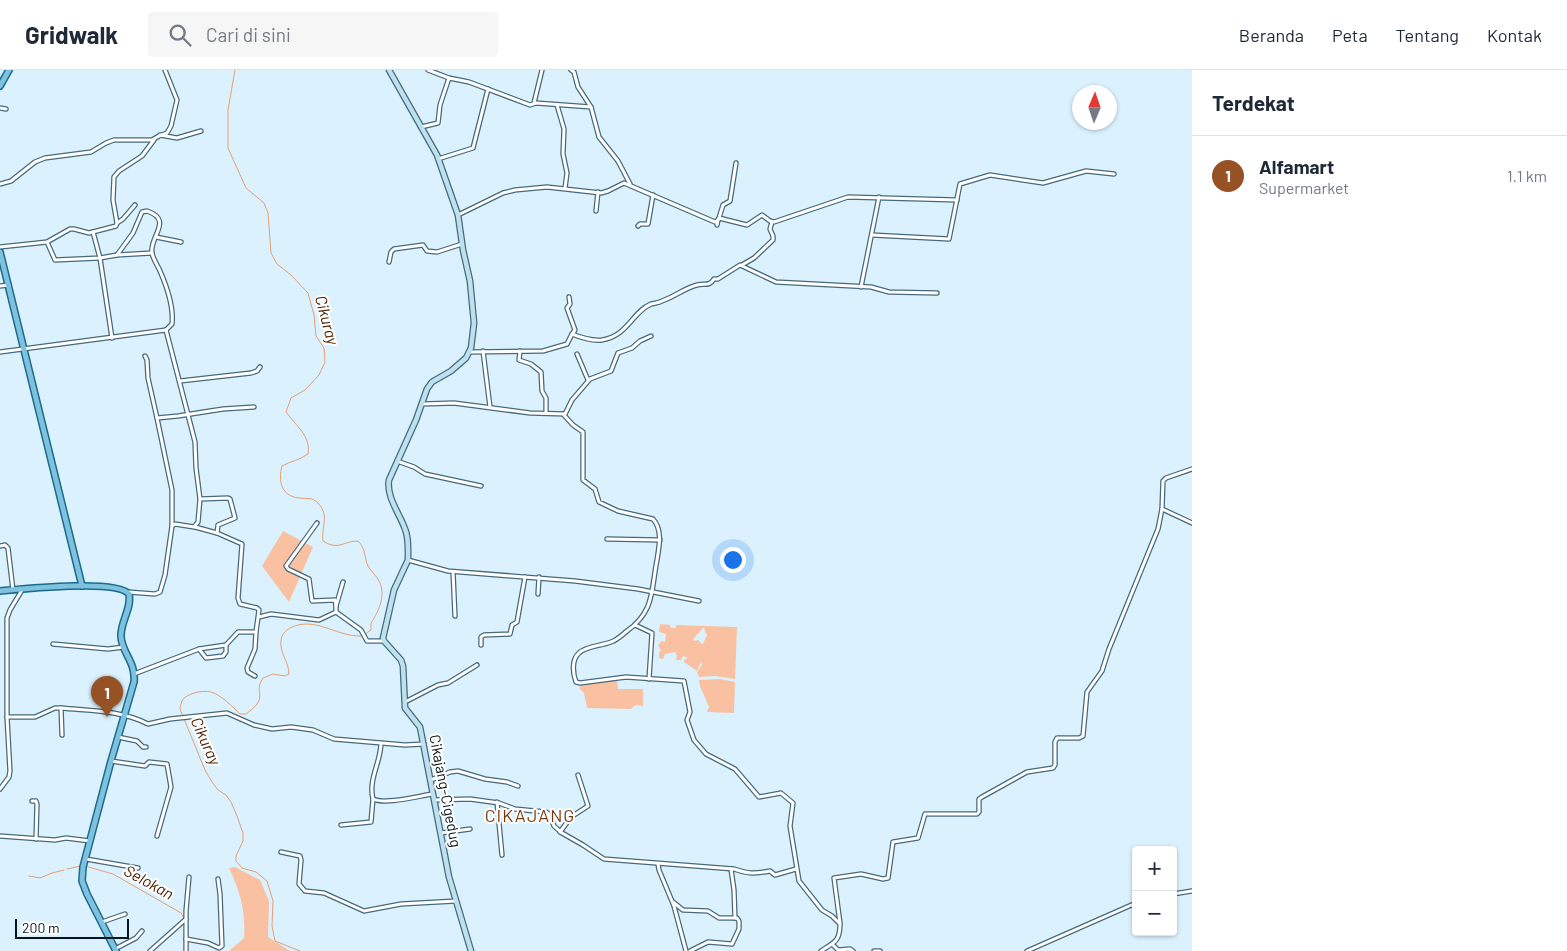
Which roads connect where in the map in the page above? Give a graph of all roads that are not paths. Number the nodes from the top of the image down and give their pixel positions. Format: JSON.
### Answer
{"nodes":[{"id":1,"x":9,"y":70,"type":"edge"},
{"id":2,"x":165,"y":70,"type":"edge"},
{"id":3,"x":389,"y":70,"type":"edge"},
{"id":4,"x":428,"y":70,"type":"edge"},
{"id":5,"x":542,"y":70,"type":"edge"},
{"id":6,"x":571,"y":70,"type":"edge"},
{"id":7,"x":449,"y":78,"type":"junction"},
{"id":8,"x":0,"y":86,"type":"edge"},
{"id":9,"x":488,"y":89,"type":"junction"},
{"id":10,"x":534,"y":103,"type":"junction"},
{"id":11,"x":557,"y":105,"type":"junction"},
{"id":12,"x":591,"y":107,"type":"junction"},
{"id":13,"x":0,"y":108,"type":"edge"},
{"id":14,"x":6,"y":109,"type":"dead end"},
{"id":15,"x":421,"y":128,"type":"junction"},
{"id":16,"x":201,"y":131,"type":"dead end"},
{"id":17,"x":160,"y":135,"type":"junction"},
{"id":18,"x":154,"y":139,"type":"junction"},
{"id":19,"x":438,"y":159,"type":"junction"},
{"id":20,"x":736,"y":163,"type":"dead end"},
{"id":21,"x":1114,"y":174,"type":"dead end"},
{"id":22,"x":0,"y":184,"type":"edge"},
{"id":23,"x":630,"y":184,"type":"junction"},
{"id":24,"x":565,"y":188,"type":"junction"},
{"id":25,"x":598,"y":192,"type":"junction"},
{"id":26,"x":653,"y":194,"type":"junction"},
{"id":27,"x":879,"y":197,"type":"junction"},
{"id":28,"x":957,"y":200,"type":"junction"},
{"id":29,"x":135,"y":205,"type":"dead end"},
{"id":30,"x":596,"y":211,"type":"dead end"},
{"id":31,"x":458,"y":215,"type":"junction"},
{"id":32,"x":718,"y":219,"type":"junction"},
{"id":33,"x":772,"y":222,"type":"junction"},
{"id":34,"x":117,"y":223,"type":"junction"},
{"id":35,"x":717,"y":225,"type":"dead end"},
{"id":36,"x":638,"y":226,"type":"dead end"},
{"id":37,"x":93,"y":232,"type":"junction"},
{"id":38,"x":872,"y":235,"type":"junction"},
{"id":39,"x":156,"y":237,"type":"junction"},
{"id":40,"x":47,"y":242,"type":"junction"},
{"id":41,"x":181,"y":242,"type":"dead end"},
{"id":42,"x":462,"y":244,"type":"junction"},
{"id":43,"x":0,"y":247,"type":"edge"},
{"id":44,"x":0,"y":252,"type":"edge"},
{"id":45,"x":152,"y":253,"type":"junction"},
{"id":46,"x":116,"y":255,"type":"junction"},
{"id":47,"x":100,"y":258,"type":"junction"},
{"id":48,"x":389,"y":262,"type":"dead end"},
{"id":49,"x":742,"y":265,"type":"junction"},
{"id":50,"x":9,"y":285,"type":"junction"},
{"id":51,"x":0,"y":286,"type":"edge"},
{"id":52,"x":861,"y":286,"type":"junction"},
{"id":53,"x":938,"y":293,"type":"dead end"},
{"id":54,"x":569,"y":297,"type":"dead end"},
{"id":55,"x":166,"y":330,"type":"junction"},
{"id":56,"x":572,"y":334,"type":"junction"},
{"id":57,"x":651,"y":336,"type":"dead end"},
{"id":58,"x":112,"y":338,"type":"junction"},
{"id":59,"x":24,"y":349,"type":"junction"},
{"id":60,"x":483,"y":351,"type":"junction"},
{"id":61,"x":520,"y":351,"type":"junction"},
{"id":62,"x":0,"y":352,"type":"edge"},
{"id":63,"x":470,"y":352,"type":"junction"},
{"id":64,"x":577,"y":354,"type":"dead end"},
{"id":65,"x":145,"y":356,"type":"dead end"},
{"id":66,"x":260,"y":367,"type":"dead end"},
{"id":67,"x":588,"y":380,"type":"junction"},
{"id":68,"x":180,"y":382,"type":"junction"},
{"id":69,"x":422,"y":404,"type":"junction"},
{"id":70,"x":254,"y":407,"type":"dead end"},
{"id":71,"x":490,"y":407,"type":"junction"},
{"id":72,"x":546,"y":412,"type":"junction"},
{"id":73,"x":188,"y":414,"type":"junction"},
{"id":74,"x":564,"y":414,"type":"junction"},
{"id":75,"x":156,"y":418,"type":"junction"},
{"id":76,"x":397,"y":461,"type":"junction"},
{"id":77,"x":1192,"y":470,"type":"edge"},
{"id":78,"x":481,"y":486,"type":"dead end"},
{"id":79,"x":200,"y":499,"type":"junction"},
{"id":80,"x":1162,"y":509,"type":"junction"},
{"id":81,"x":317,"y":523,"type":"dead end"},
{"id":82,"x":1192,"y":523,"type":"edge"},
{"id":83,"x":172,"y":526,"type":"junction"},
{"id":84,"x":194,"y":527,"type":"junction"},
{"id":85,"x":217,"y":533,"type":"junction"},
{"id":86,"x":608,"y":539,"type":"dead end"},
{"id":87,"x":660,"y":540,"type":"junction"},
{"id":88,"x":0,"y":546,"type":"edge"},
{"id":89,"x":408,"y":560,"type":"junction"},
{"id":90,"x":453,"y":572,"type":"junction"},
{"id":91,"x":525,"y":577,"type":"junction"},
{"id":92,"x":538,"y":578,"type":"junction"},
{"id":93,"x":342,"y":582,"type":"dead end"},
{"id":94,"x":82,"y":586,"type":"junction"},
{"id":95,"x":22,"y":589,"type":"junction"},
{"id":96,"x":0,"y":590,"type":"edge"},
{"id":97,"x":13,"y":590,"type":"junction"},
{"id":98,"x":127,"y":592,"type":"junction"},
{"id":99,"x":653,"y":592,"type":"junction"},
{"id":100,"x":538,"y":594,"type":"dead end"},
{"id":101,"x":699,"y":601,"type":"dead end"},
{"id":102,"x":336,"y":606,"type":"junction"},
{"id":103,"x":336,"y":612,"type":"junction"},
{"id":104,"x":455,"y":616,"type":"dead end"},
{"id":105,"x":259,"y":617,"type":"junction"},
{"id":106,"x":635,"y":625,"type":"junction"},
{"id":107,"x":256,"y":632,"type":"junction"},
{"id":108,"x":384,"y":641,"type":"junction"},
{"id":109,"x":53,"y":644,"type":"dead end"},
{"id":110,"x":226,"y":645,"type":"junction"},
{"id":111,"x":481,"y":645,"type":"dead end"},
{"id":112,"x":124,"y":647,"type":"junction"},
{"id":113,"x":199,"y":649,"type":"junction"},
{"id":114,"x":477,"y":665,"type":"dead end"},
{"id":115,"x":134,"y":674,"type":"junction"},
{"id":116,"x":255,"y":676,"type":"dead end"},
{"id":117,"x":649,"y":679,"type":"junction"},
{"id":118,"x":405,"y":702,"type":"junction"},
{"id":119,"x":61,"y":708,"type":"junction"},
{"id":120,"x":124,"y":714,"type":"junction"},
{"id":121,"x":7,"y":717,"type":"junction"},
{"id":122,"x":62,"y":734,"type":"dead end"},
{"id":123,"x":118,"y":737,"type":"junction"},
{"id":124,"x":382,"y":743,"type":"junction"},
{"id":125,"x":424,"y":744,"type":"junction"},
{"id":126,"x":146,"y":747,"type":"dead end"},
{"id":127,"x":111,"y":761,"type":"junction"},
{"id":128,"x":578,"y":775,"type":"dead end"},
{"id":129,"x":431,"y":780,"type":"junction"},
{"id":130,"x":518,"y":786,"type":"dead end"},
{"id":131,"x":0,"y":789,"type":"edge"},
{"id":132,"x":433,"y":794,"type":"junction"},
{"id":133,"x":373,"y":799,"type":"junction"},
{"id":134,"x":434,"y":800,"type":"junction"},
{"id":135,"x":32,"y":801,"type":"dead end"},
{"id":136,"x":497,"y":802,"type":"junction"},
{"id":137,"x":341,"y":825,"type":"dead end"},
{"id":138,"x":470,"y":829,"type":"dead end"},
{"id":139,"x":560,"y":832,"type":"junction"},
{"id":140,"x":440,"y":833,"type":"junction"},
{"id":141,"x":0,"y":836,"type":"edge"},
{"id":142,"x":157,"y":836,"type":"dead end"},
{"id":143,"x":36,"y":840,"type":"junction"},
{"id":144,"x":90,"y":841,"type":"junction"},
{"id":145,"x":281,"y":852,"type":"dead end"},
{"id":146,"x":502,"y":855,"type":"dead end"},
{"id":147,"x":84,"y":863,"type":"junction"},
{"id":148,"x":658,"y":864,"type":"junction"},
{"id":149,"x":138,"y":868,"type":"dead end"},
{"id":150,"x":732,"y":869,"type":"junction"},
{"id":151,"x":796,"y":869,"type":"junction"},
{"id":152,"x":189,"y":877,"type":"dead end"},
{"id":153,"x":218,"y":879,"type":"dead end"},
{"id":154,"x":1192,"y":891,"type":"edge"},
{"id":155,"x":1177,"y":893,"type":"edge"},
{"id":156,"x":456,"y":900,"type":"junction"},
{"id":157,"x":673,"y":902,"type":"junction"},
{"id":158,"x":1132,"y":905,"type":"edge"},
{"id":159,"x":125,"y":914,"type":"dead end"},
{"id":160,"x":735,"y":918,"type":"junction"},
{"id":161,"x":185,"y":921,"type":"junction"},
{"id":162,"x":102,"y":922,"type":"junction"},
{"id":163,"x":840,"y":924,"type":"junction"},
{"id":164,"x":142,"y":931,"type":"dead end"},
{"id":165,"x":186,"y":939,"type":"junction"},
{"id":166,"x":832,"y":944,"type":"junction"},
{"id":167,"x":116,"y":950,"type":"edge"},
{"id":168,"x":150,"y":951,"type":"edge"},
{"id":169,"x":186,"y":951,"type":"edge"},
{"id":170,"x":471,"y":951,"type":"edge"},
{"id":171,"x":688,"y":951,"type":"edge"},
{"id":172,"x":821,"y":951,"type":"edge"},
{"id":173,"x":853,"y":951,"type":"edge"},
{"id":174,"x":874,"y":951,"type":"edge"},
{"id":175,"x":880,"y":951,"type":"edge"},
{"id":176,"x":1027,"y":951,"type":"edge"}],
"edges":[{"from":1,"to":8,"type":"main road"},
{"from":2,"to":17,"type":"street"},
{"from":3,"to":15,"type":"street"},
{"from":4,"to":7,"type":"street"},
{"from":5,"to":10,"type":"street"},
{"from":6,"to":12,"type":"street"},
{"from":7,"to":9,"type":"street"},
{"from":7,"to":15,"type":"street"},
{"from":9,"to":10,"type":"street"},
{"from":9,"to":19,"type":"street"},
{"from":10,"to":11,"type":"street"},
{"from":11,"to":12,"type":"street"},
{"from":11,"to":24,"type":"street"},
{"from":12,"to":23,"type":"street"},
{"from":13,"to":14,"type":"street"},
{"from":15,"to":19,"type":"street"},
{"from":16,"to":17,"type":"street"},
{"from":17,"to":18,"type":"street"},
{"from":18,"to":22,"type":"street"},
{"from":18,"to":34,"type":"street"},
{"from":19,"to":31,"type":"street"},
{"from":20,"to":32,"type":"street"},
{"from":21,"to":28,"type":"street"},
{"from":23,"to":25,"type":"street"},
{"from":23,"to":26,"type":"street"},
{"from":24,"to":25,"type":"street"},
{"from":24,"to":31,"type":"street"},
{"from":25,"to":30,"type":"street"},
{"from":26,"to":32,"type":"street"},
{"from":26,"to":36,"type":"street"},
{"from":27,"to":28,"type":"street"},
{"from":27,"to":33,"type":"street"},
{"from":27,"to":38,"type":"street"},
{"from":28,"to":38,"type":"street"},
{"from":29,"to":34,"type":"street"},
{"from":31,"to":42,"type":"street"},
{"from":32,"to":33,"type":"street"},
{"from":32,"to":35,"type":"street"},
{"from":33,"to":49,"type":"street"},
{"from":34,"to":37,"type":"street"},
{"from":37,"to":40,"type":"street"},
{"from":37,"to":47,"type":"street"},
{"from":38,"to":52,"type":"street"},
{"from":39,"to":41,"type":"street"},
{"from":39,"to":45,"type":"street"},
{"from":39,"to":46,"type":"street"},
{"from":40,"to":43,"type":"street"},
{"from":40,"to":47,"type":"street"},
{"from":42,"to":48,"type":"street"},
{"from":42,"to":63,"type":"street"},
{"from":44,"to":50,"type":"main road"},
{"from":45,"to":46,"type":"street"},
{"from":45,"to":55,"type":"street"},
{"from":46,"to":47,"type":"street"},
{"from":47,"to":58,"type":"street"},
{"from":49,"to":52,"type":"street"},
{"from":49,"to":56,"type":"street"},
{"from":50,"to":51,"type":"street"},
{"from":50,"to":59,"type":"main road"},
{"from":52,"to":53,"type":"street"},
{"from":54,"to":56,"type":"street"},
{"from":55,"to":58,"type":"street"},
{"from":55,"to":68,"type":"street"},
{"from":56,"to":61,"type":"street"},
{"from":57,"to":67,"type":"street"},
{"from":58,"to":59,"type":"street"},
{"from":59,"to":62,"type":"street"},
{"from":59,"to":94,"type":"main road"},
{"from":60,"to":61,"type":"street"},
{"from":60,"to":63,"type":"street"},
{"from":60,"to":71,"type":"street"},
{"from":61,"to":72,"type":"street"},
{"from":63,"to":69,"type":"street"},
{"from":64,"to":67,"type":"street"},
{"from":65,"to":75,"type":"street"},
{"from":66,"to":68,"type":"street"},
{"from":67,"to":74,"type":"street"},
{"from":68,"to":73,"type":"street"},
{"from":69,"to":71,"type":"street"},
{"from":69,"to":76,"type":"street"},
{"from":70,"to":73,"type":"street"},
{"from":71,"to":72,"type":"street"},
{"from":72,"to":74,"type":"street"},
{"from":73,"to":75,"type":"street"},
{"from":73,"to":79,"type":"street"},
{"from":74,"to":87,"type":"street"},
{"from":75,"to":83,"type":"street"},
{"from":76,"to":78,"type":"street"},
{"from":76,"to":89,"type":"street"},
{"from":77,"to":80,"type":"street"},
{"from":79,"to":84,"type":"street"},
{"from":79,"to":85,"type":"street"},
{"from":80,"to":82,"type":"street"},
{"from":80,"to":163,"type":"street"},
{"from":81,"to":102,"type":"street"},
{"from":83,"to":84,"type":"street"},
{"from":83,"to":98,"type":"street"},
{"from":84,"to":85,"type":"street"},
{"from":85,"to":105,"type":"street"},
{"from":86,"to":87,"type":"street"},
{"from":87,"to":99,"type":"street"},
{"from":88,"to":97,"type":"street"},
{"from":89,"to":90,"type":"street"},
{"from":89,"to":108,"type":"street"},
{"from":90,"to":91,"type":"street"},
{"from":90,"to":104,"type":"street"},
{"from":91,"to":92,"type":"street"},
{"from":91,"to":111,"type":"street"},
{"from":92,"to":99,"type":"street"},
{"from":92,"to":100,"type":"street"},
{"from":93,"to":102,"type":"street"},
{"from":94,"to":95,"type":"main road"},
{"from":94,"to":98,"type":"main road"},
{"from":95,"to":97,"type":"main road"},
{"from":95,"to":121,"type":"street"},
{"from":96,"to":97,"type":"main road"},
{"from":98,"to":112,"type":"main road"},
{"from":99,"to":101,"type":"street"},
{"from":99,"to":106,"type":"street"},
{"from":102,"to":103,"type":"street"},
{"from":103,"to":105,"type":"street"},
{"from":103,"to":108,"type":"street"},
{"from":105,"to":107,"type":"street"},
{"from":106,"to":117,"type":"street"},
{"from":106,"to":117,"type":"street"},
{"from":107,"to":110,"type":"street"},
{"from":107,"to":116,"type":"street"},
{"from":108,"to":118,"type":"street","name":"Cikajang-Cigedug"},
{"from":109,"to":112,"type":"street"},
{"from":110,"to":113,"type":"street"},
{"from":110,"to":113,"type":"street"},
{"from":112,"to":115,"type":"main road"},
{"from":113,"to":115,"type":"street"},
{"from":114,"to":118,"type":"street"},
{"from":115,"to":120,"type":"main road"},
{"from":117,"to":151,"type":"street"},
{"from":118,"to":125,"type":"street","name":"Cikajang-Cigedug"},
{"from":119,"to":120,"type":"street"},
{"from":119,"to":121,"type":"street"},
{"from":119,"to":122,"type":"street"},
{"from":120,"to":123,"type":"main road"},
{"from":120,"to":124,"type":"street"},
{"from":121,"to":131,"type":"street"},
{"from":123,"to":126,"type":"street"},
{"from":123,"to":127,"type":"main road"},
{"from":124,"to":125,"type":"street"},
{"from":124,"to":133,"type":"street"},
{"from":125,"to":129,"type":"street","name":"Cikajang-Cigedug"},
{"from":127,"to":142,"type":"street"},
{"from":127,"to":144,"type":"main road"},
{"from":128,"to":139,"type":"street"},
{"from":129,"to":130,"type":"street"},
{"from":129,"to":132,"type":"street","name":"Cikajang-Cigedug"},
{"from":132,"to":133,"type":"street"},
{"from":132,"to":134,"type":"street","name":"Cikajang-Cigedug"},
{"from":133,"to":137,"type":"street"},
{"from":134,"to":136,"type":"street"},
{"from":134,"to":140,"type":"street","name":"Cikajang-Cigedug"},
{"from":135,"to":143,"type":"street"},
{"from":136,"to":139,"type":"street"},
{"from":136,"to":146,"type":"street"},
{"from":138,"to":140,"type":"street"},
{"from":139,"to":148,"type":"street"},
{"from":140,"to":156,"type":"street","name":"Cikajang-Cigedug"},
{"from":141,"to":143,"type":"street"},
{"from":143,"to":144,"type":"street"},
{"from":144,"to":147,"type":"main road"},
{"from":145,"to":156,"type":"street"},
{"from":147,"to":149,"type":"street"},
{"from":147,"to":162,"type":"main road"},
{"from":148,"to":150,"type":"street"},
{"from":148,"to":157,"type":"street"},
{"from":150,"to":151,"type":"street"},
{"from":150,"to":160,"type":"street"},
{"from":151,"to":163,"type":"street"},
{"from":152,"to":161,"type":"street"},
{"from":153,"to":165,"type":"street"},
{"from":154,"to":155,"type":"street"},
{"from":156,"to":170,"type":"street","name":"Cikajang-Cigedug"},
{"from":157,"to":160,"type":"street"},
{"from":157,"to":171,"type":"street"},
{"from":158,"to":176,"type":"street"},
{"from":159,"to":162,"type":"street"},
{"from":160,"to":171,"type":"street"},
{"from":161,"to":165,"type":"street"},
{"from":161,"to":168,"type":"street"},
{"from":162,"to":167,"type":"main road"},
{"from":163,"to":166,"type":"street"},
{"from":164,"to":167,"type":"street"},
{"from":165,"to":169,"type":"street"},
{"from":166,"to":172,"type":"street"},
{"from":166,"to":173,"type":"street"},
{"from":174,"to":175,"type":"street"}]}
